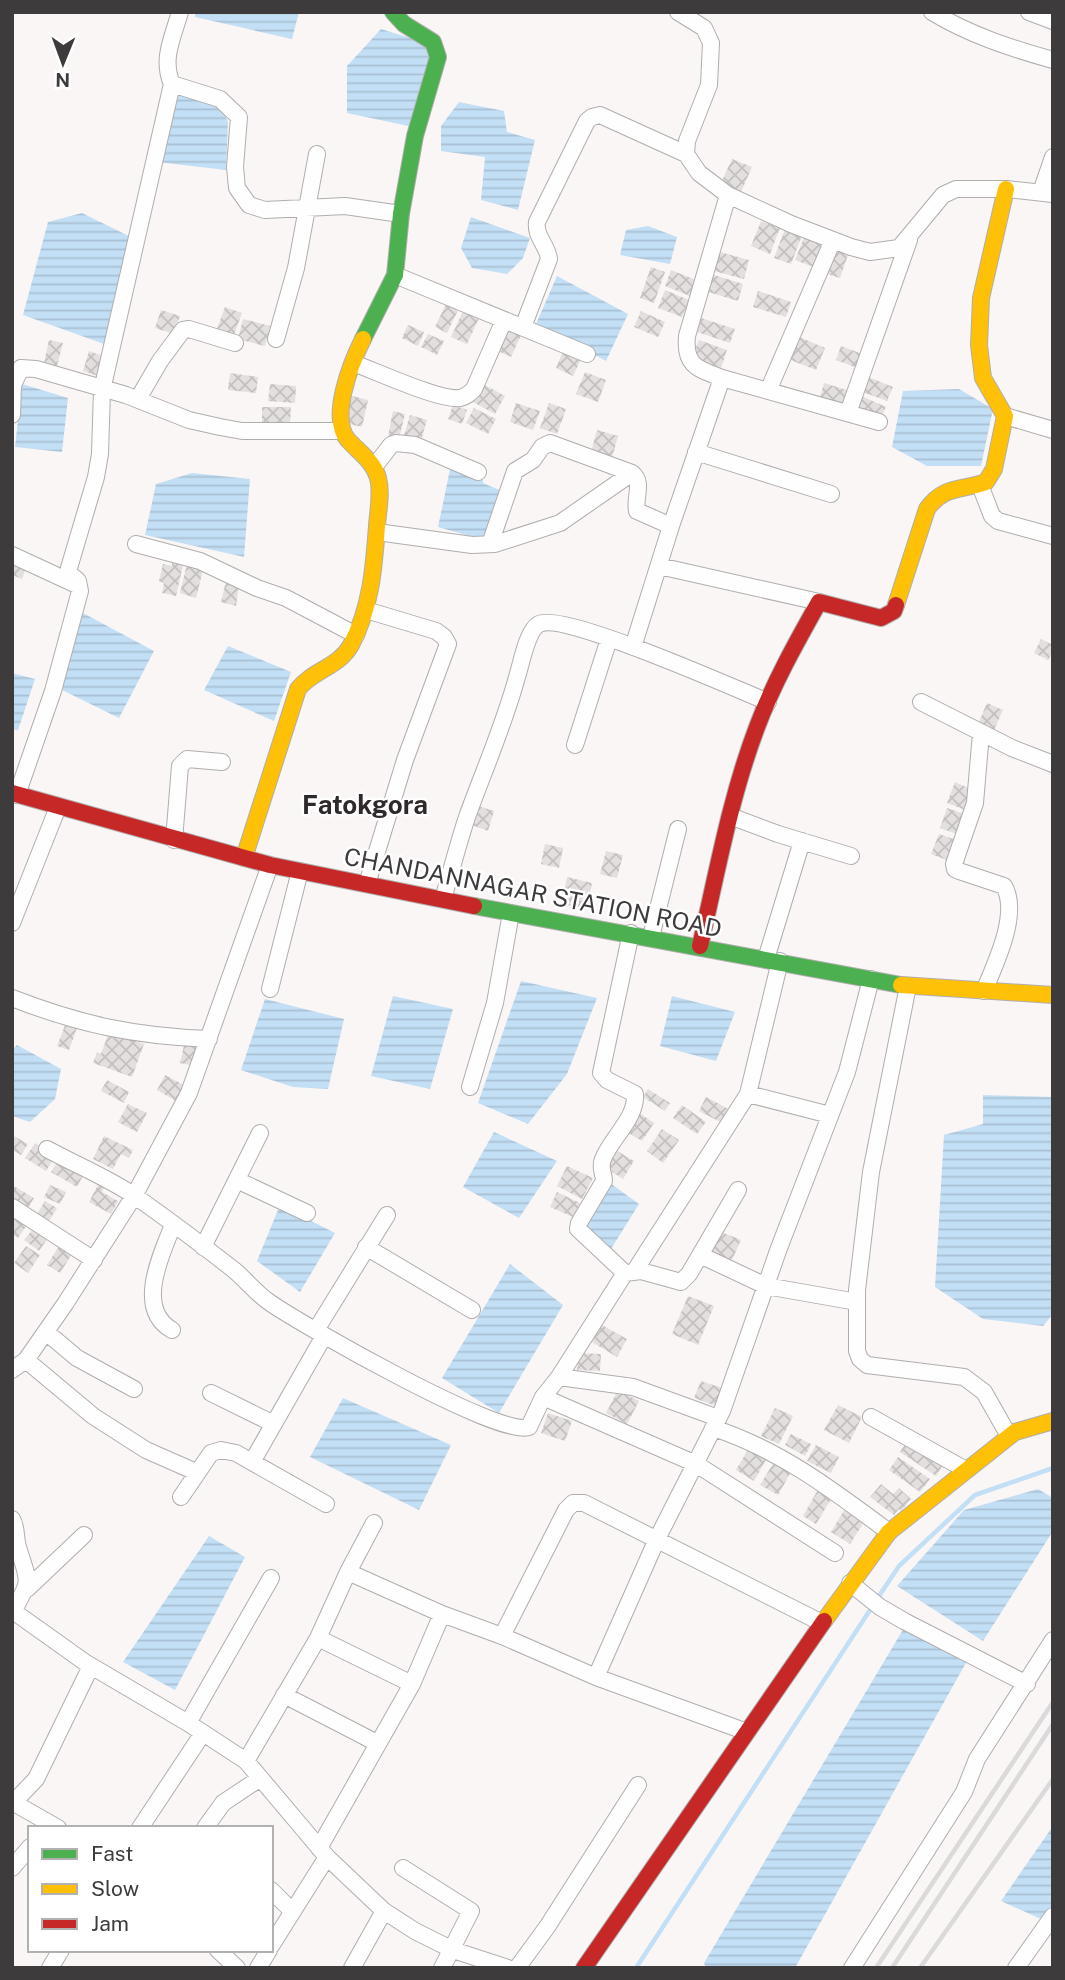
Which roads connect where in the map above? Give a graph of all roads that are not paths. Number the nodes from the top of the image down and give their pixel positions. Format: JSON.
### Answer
{"nodes":[{"id":1,"x":180,"y":12,"type":"edge"},
{"id":2,"x":393,"y":12,"type":"edge"},
{"id":3,"x":932,"y":12,"type":"edge"},
{"id":4,"x":1029,"y":12,"type":"edge"},
{"id":5,"x":686,"y":14,"type":"edge"},
{"id":6,"x":1053,"y":22,"type":"edge"},
{"id":7,"x":1053,"y":60,"type":"edge"},
{"id":8,"x":172,"y":84,"type":"junction"},
{"id":9,"x":317,"y":154,"type":"dead end"},
{"id":10,"x":686,"y":154,"type":"junction"},
{"id":11,"x":1053,"y":157,"type":"edge"},
{"id":12,"x":1006,"y":189,"type":"junction"},
{"id":13,"x":1047,"y":193,"type":"edge"},
{"id":14,"x":728,"y":195,"type":"junction"},
{"id":15,"x":308,"y":207,"type":"junction"},
{"id":16,"x":401,"y":214,"type":"junction"},
{"id":17,"x":910,"y":237,"type":"junction"},
{"id":18,"x":833,"y":240,"type":"junction"},
{"id":19,"x":395,"y":275,"type":"junction"},
{"id":20,"x":504,"y":320,"type":"junction"},
{"id":21,"x":523,"y":327,"type":"junction"},
{"id":22,"x":276,"y":339,"type":"dead end"},
{"id":23,"x":235,"y":343,"type":"dead end"},
{"id":24,"x":587,"y":354,"type":"dead end"},
{"id":25,"x":354,"y":362,"type":"junction"},
{"id":26,"x":722,"y":378,"type":"junction"},
{"id":27,"x":14,"y":379,"type":"edge"},
{"id":28,"x":102,"y":390,"type":"junction"},
{"id":29,"x":768,"y":391,"type":"junction"},
{"id":30,"x":138,"y":399,"type":"junction"},
{"id":31,"x":848,"y":413,"type":"junction"},
{"id":32,"x":12,"y":415,"type":"edge"},
{"id":33,"x":1005,"y":416,"type":"junction"},
{"id":34,"x":879,"y":422,"type":"dead end"},
{"id":35,"x":1053,"y":430,"type":"edge"},
{"id":36,"x":341,"y":431,"type":"junction"},
{"id":37,"x":696,"y":452,"type":"junction"},
{"id":38,"x":374,"y":467,"type":"junction"},
{"id":39,"x":478,"y":471,"type":"dead end"},
{"id":40,"x":632,"y":473,"type":"junction"},
{"id":41,"x":980,"y":485,"type":"junction"},
{"id":42,"x":831,"y":494,"type":"dead end"},
{"id":43,"x":671,"y":526,"type":"junction"},
{"id":44,"x":377,"y":532,"type":"junction"},
{"id":45,"x":1053,"y":536,"type":"edge"},
{"id":46,"x":136,"y":544,"type":"dead end"},
{"id":47,"x":490,"y":544,"type":"junction"},
{"id":48,"x":12,"y":555,"type":"edge"},
{"id":49,"x":659,"y":566,"type":"junction"},
{"id":50,"x":79,"y":586,"type":"junction"},
{"id":51,"x":819,"y":602,"type":"junction"},
{"id":52,"x":366,"y":610,"type":"junction"},
{"id":53,"x":356,"y":635,"type":"junction"},
{"id":54,"x":609,"y":639,"type":"junction"},
{"id":55,"x":633,"y":647,"type":"junction"},
{"id":56,"x":768,"y":702,"type":"junction"},
{"id":57,"x":920,"y":702,"type":"dead end"},
{"id":58,"x":981,"y":733,"type":"junction"},
{"id":59,"x":575,"y":745,"type":"dead end"},
{"id":60,"x":222,"y":762,"type":"dead end"},
{"id":61,"x":1053,"y":764,"type":"edge"},
{"id":62,"x":15,"y":794,"type":"edge"},
{"id":63,"x":58,"y":807,"type":"junction"},
{"id":64,"x":730,"y":816,"type":"junction"},
{"id":65,"x":678,"y":829,"type":"dead end"},
{"id":66,"x":174,"y":840,"type":"junction"},
{"id":67,"x":802,"y":841,"type":"junction"},
{"id":68,"x":851,"y":856,"type":"dead end"},
{"id":69,"x":244,"y":858,"type":"junction"},
{"id":70,"x":270,"y":865,"type":"junction"},
{"id":71,"x":300,"y":871,"type":"junction"},
{"id":72,"x":367,"y":884,"type":"junction"},
{"id":73,"x":443,"y":899,"type":"junction"},
{"id":74,"x":511,"y":912,"type":"junction"},
{"id":75,"x":12,"y":923,"type":"edge"},
{"id":76,"x":631,"y":933,"type":"junction"},
{"id":77,"x":651,"y":937,"type":"junction"},
{"id":78,"x":700,"y":946,"type":"junction"},
{"id":79,"x":773,"y":960,"type":"junction"},
{"id":80,"x":871,"y":979,"type":"junction"},
{"id":81,"x":908,"y":986,"type":"junction"},
{"id":82,"x":270,"y":989,"type":"dead end"},
{"id":83,"x":984,"y":990,"type":"junction"},
{"id":84,"x":1053,"y":995,"type":"edge"},
{"id":85,"x":12,"y":998,"type":"edge"},
{"id":86,"x":209,"y":1039,"type":"junction"},
{"id":87,"x":470,"y":1087,"type":"dead end"},
{"id":88,"x":748,"y":1094,"type":"junction"},
{"id":89,"x":830,"y":1115,"type":"junction"},
{"id":90,"x":260,"y":1133,"type":"dead end"},
{"id":91,"x":47,"y":1149,"type":"dead end"},
{"id":92,"x":237,"y":1180,"type":"junction"},
{"id":93,"x":738,"y":1190,"type":"dead end"},
{"id":94,"x":134,"y":1196,"type":"junction"},
{"id":95,"x":12,"y":1207,"type":"edge"},
{"id":96,"x":307,"y":1213,"type":"dead end"},
{"id":97,"x":387,"y":1215,"type":"dead end"},
{"id":98,"x":173,"y":1225,"type":"junction"},
{"id":99,"x":203,"y":1247,"type":"junction"},
{"id":100,"x":366,"y":1247,"type":"junction"},
{"id":101,"x":700,"y":1255,"type":"junction"},
{"id":102,"x":94,"y":1260,"type":"junction"},
{"id":103,"x":629,"y":1272,"type":"junction"},
{"id":104,"x":766,"y":1286,"type":"junction"},
{"id":105,"x":857,"y":1302,"type":"junction"},
{"id":106,"x":472,"y":1310,"type":"dead end"},
{"id":107,"x":172,"y":1330,"type":"dead end"},
{"id":108,"x":46,"y":1332,"type":"junction"},
{"id":109,"x":320,"y":1333,"type":"junction"},
{"id":110,"x":26,"y":1360,"type":"junction"},
{"id":111,"x":12,"y":1370,"type":"edge"},
{"id":112,"x":559,"y":1377,"type":"junction"},
{"id":113,"x":134,"y":1389,"type":"dead end"},
{"id":114,"x":211,"y":1393,"type":"dead end"},
{"id":115,"x":543,"y":1396,"type":"junction"},
{"id":116,"x":871,"y":1417,"type":"dead end"},
{"id":117,"x":1053,"y":1421,"type":"edge"},
{"id":118,"x":716,"y":1423,"type":"junction"},
{"id":119,"x":274,"y":1424,"type":"junction"},
{"id":120,"x":1009,"y":1436,"type":"junction"},
{"id":121,"x":252,"y":1462,"type":"junction"},
{"id":122,"x":696,"y":1464,"type":"junction"},
{"id":123,"x":965,"y":1470,"type":"junction"},
{"id":124,"x":196,"y":1472,"type":"junction"},
{"id":125,"x":181,"y":1497,"type":"dead end"},
{"id":126,"x":326,"y":1503,"type":"dead end"},
{"id":127,"x":12,"y":1519,"type":"edge"},
{"id":128,"x":374,"y":1522,"type":"dead end"},
{"id":129,"x":889,"y":1532,"type":"junction"},
{"id":130,"x":83,"y":1535,"type":"dead end"},
{"id":131,"x":657,"y":1539,"type":"junction"},
{"id":132,"x":835,"y":1553,"type":"dead end"},
{"id":133,"x":348,"y":1572,"type":"junction"},
{"id":134,"x":271,"y":1578,"type":"dead end"},
{"id":135,"x":850,"y":1583,"type":"junction"},
{"id":136,"x":17,"y":1601,"type":"edge"},
{"id":137,"x":442,"y":1614,"type":"junction"},
{"id":138,"x":822,"y":1623,"type":"junction"},
{"id":139,"x":502,"y":1636,"type":"junction"},
{"id":140,"x":318,"y":1638,"type":"junction"},
{"id":141,"x":1053,"y":1640,"type":"edge"},
{"id":142,"x":91,"y":1667,"type":"junction"},
{"id":143,"x":596,"y":1677,"type":"junction"},
{"id":144,"x":412,"y":1684,"type":"junction"},
{"id":145,"x":1027,"y":1684,"type":"junction"},
{"id":146,"x":284,"y":1695,"type":"junction"},
{"id":147,"x":188,"y":1723,"type":"junction"},
{"id":148,"x":747,"y":1732,"type":"junction"},
{"id":149,"x":203,"y":1733,"type":"junction"},
{"id":150,"x":377,"y":1743,"type":"junction"},
{"id":151,"x":246,"y":1761,"type":"junction"},
{"id":152,"x":259,"y":1779,"type":"junction"},
{"id":153,"x":638,"y":1785,"type":"dead end"},
{"id":154,"x":13,"y":1803,"type":"edge"},
{"id":155,"x":51,"y":1826,"type":"edge"},
{"id":156,"x":141,"y":1826,"type":"edge"},
{"id":157,"x":206,"y":1826,"type":"edge"},
{"id":158,"x":28,"y":1849,"type":"edge"},
{"id":159,"x":323,"y":1853,"type":"junction"},
{"id":160,"x":12,"y":1868,"type":"edge"},
{"id":161,"x":403,"y":1868,"type":"dead end"},
{"id":162,"x":273,"y":1892,"type":"edge"},
{"id":163,"x":292,"y":1911,"type":"junction"},
{"id":164,"x":384,"y":1912,"type":"junction"},
{"id":165,"x":1053,"y":1916,"type":"edge"},
{"id":166,"x":273,"y":1943,"type":"edge"},
{"id":167,"x":453,"y":1950,"type":"junction"},
{"id":168,"x":60,"y":1952,"type":"edge"},
{"id":169,"x":220,"y":1952,"type":"edge"},
{"id":170,"x":268,"y":1952,"type":"edge"},
{"id":171,"x":50,"y":1968,"type":"edge"},
{"id":172,"x":236,"y":1968,"type":"edge"},
{"id":173,"x":258,"y":1968,"type":"edge"},
{"id":174,"x":352,"y":1968,"type":"edge"},
{"id":175,"x":442,"y":1968,"type":"edge"},
{"id":176,"x":508,"y":1968,"type":"edge"},
{"id":177,"x":517,"y":1968,"type":"edge"},
{"id":178,"x":584,"y":1968,"type":"edge"},
{"id":179,"x":852,"y":1968,"type":"edge"},
{"id":180,"x":1016,"y":1968,"type":"edge"}],
"edges":[{"from":1,"to":8,"type":"street"},
{"from":2,"to":16,"type":"street"},
{"from":3,"to":7,"type":"street"},
{"from":4,"to":6,"type":"street"},
{"from":5,"to":10,"type":"street"},
{"from":8,"to":15,"type":"street"},
{"from":8,"to":28,"type":"street"},
{"from":9,"to":15,"type":"street"},
{"from":10,"to":14,"type":"street"},
{"from":10,"to":21,"type":"street"},
{"from":11,"to":13,"type":"street"},
{"from":12,"to":13,"type":"street"},
{"from":12,"to":17,"type":"street"},
{"from":12,"to":33,"type":"street"},
{"from":14,"to":18,"type":"street"},
{"from":14,"to":26,"type":"street"},
{"from":15,"to":16,"type":"street"},
{"from":15,"to":22,"type":"street"},
{"from":16,"to":19,"type":"street"},
{"from":17,"to":18,"type":"street"},
{"from":17,"to":31,"type":"street"},
{"from":18,"to":29,"type":"street"},
{"from":19,"to":20,"type":"street"},
{"from":19,"to":25,"type":"street"},
{"from":20,"to":21,"type":"street"},
{"from":20,"to":25,"type":"street"},
{"from":21,"to":24,"type":"street"},
{"from":23,"to":30,"type":"street"},
{"from":25,"to":36,"type":"street"},
{"from":26,"to":29,"type":"street"},
{"from":26,"to":37,"type":"street"},
{"from":27,"to":28,"type":"street"},
{"from":27,"to":32,"type":"street"},
{"from":28,"to":30,"type":"street"},
{"from":28,"to":50,"type":"street"},
{"from":29,"to":31,"type":"street"},
{"from":30,"to":36,"type":"street"},
{"from":31,"to":34,"type":"street"},
{"from":33,"to":35,"type":"street"},
{"from":33,"to":41,"type":"street"},
{"from":36,"to":38,"type":"street"},
{"from":37,"to":42,"type":"street"},
{"from":37,"to":43,"type":"street"},
{"from":38,"to":39,"type":"street"},
{"from":38,"to":44,"type":"street"},
{"from":40,"to":43,"type":"street"},
{"from":40,"to":47,"type":"street"},
{"from":40,"to":47,"type":"street"},
{"from":41,"to":45,"type":"street"},
{"from":41,"to":51,"type":"street"},
{"from":43,"to":49,"type":"street"},
{"from":44,"to":47,"type":"street"},
{"from":44,"to":52,"type":"street"},
{"from":46,"to":53,"type":"street"},
{"from":48,"to":50,"type":"street"},
{"from":49,"to":51,"type":"street"},
{"from":49,"to":55,"type":"street"},
{"from":50,"to":62,"type":"street"},
{"from":51,"to":56,"type":"street"},
{"from":52,"to":53,"type":"street"},
{"from":52,"to":72,"type":"street"},
{"from":53,"to":69,"type":"street"},
{"from":54,"to":55,"type":"street"},
{"from":54,"to":59,"type":"street"},
{"from":54,"to":73,"type":"street"},
{"from":55,"to":56,"type":"street"},
{"from":56,"to":64,"type":"street"},
{"from":57,"to":58,"type":"street"},
{"from":58,"to":61,"type":"street"},
{"from":58,"to":83,"type":"street"},
{"from":60,"to":66,"type":"street"},
{"from":62,"to":63,"type":"street","name":"CHANDANNAGAR STATION ROAD"},
{"from":63,"to":66,"type":"street","name":"CHANDANNAGAR STATION ROAD"},
{"from":63,"to":75,"type":"street"},
{"from":64,"to":67,"type":"street"},
{"from":64,"to":78,"type":"street"},
{"from":65,"to":77,"type":"street"},
{"from":66,"to":69,"type":"street","name":"CHANDANNAGAR STATION ROAD"},
{"from":67,"to":68,"type":"street"},
{"from":67,"to":79,"type":"street"},
{"from":69,"to":70,"type":"street","name":"CHANDANNAGAR STATION ROAD"},
{"from":70,"to":71,"type":"street","name":"CHANDANNAGAR STATION ROAD"},
{"from":70,"to":86,"type":"street"},
{"from":71,"to":72,"type":"street","name":"CHANDANNAGAR STATION ROAD"},
{"from":71,"to":82,"type":"street"},
{"from":72,"to":73,"type":"street","name":"CHANDANNAGAR STATION ROAD"},
{"from":73,"to":74,"type":"street","name":"CHANDANNAGAR STATION ROAD"},
{"from":74,"to":76,"type":"street","name":"CHANDANNAGAR STATION ROAD"},
{"from":74,"to":87,"type":"street"},
{"from":76,"to":77,"type":"street","name":"CHANDANNAGAR STATION ROAD"},
{"from":76,"to":103,"type":"street"},
{"from":77,"to":78,"type":"street","name":"CHANDANNAGAR STATION ROAD"},
{"from":78,"to":79,"type":"street","name":"CHANDANNAGAR STATION ROAD"},
{"from":79,"to":80,"type":"street","name":"CHANDANNAGAR STATION ROAD"},
{"from":79,"to":88,"type":"street"},
{"from":80,"to":81,"type":"street","name":"CHANDANNAGAR STATION ROAD"},
{"from":80,"to":89,"type":"street"},
{"from":81,"to":83,"type":"street","name":"CHANDANNAGAR STATION ROAD"},
{"from":81,"to":105,"type":"street"},
{"from":83,"to":84,"type":"street","name":"CHANDANNAGAR STATION ROAD"},
{"from":85,"to":86,"type":"street"},
{"from":86,"to":94,"type":"street"},
{"from":88,"to":89,"type":"street"},
{"from":88,"to":103,"type":"street"},
{"from":89,"to":104,"type":"street"},
{"from":90,"to":92,"type":"street"},
{"from":91,"to":94,"type":"street"},
{"from":92,"to":96,"type":"street"},
{"from":92,"to":99,"type":"street"},
{"from":93,"to":101,"type":"street"},
{"from":94,"to":98,"type":"street"},
{"from":94,"to":102,"type":"street"},
{"from":95,"to":102,"type":"street"},
{"from":97,"to":100,"type":"street"},
{"from":98,"to":99,"type":"street"},
{"from":98,"to":107,"type":"street"},
{"from":99,"to":109,"type":"street"},
{"from":100,"to":106,"type":"street"},
{"from":100,"to":109,"type":"street"},
{"from":101,"to":103,"type":"street"},
{"from":101,"to":104,"type":"street"},
{"from":102,"to":108,"type":"street"},
{"from":103,"to":112,"type":"street"},
{"from":104,"to":105,"type":"street"},
{"from":104,"to":118,"type":"street"},
{"from":105,"to":120,"type":"street"},
{"from":108,"to":110,"type":"street"},
{"from":108,"to":113,"type":"street"},
{"from":109,"to":115,"type":"street"},
{"from":109,"to":119,"type":"street"},
{"from":110,"to":111,"type":"street"},
{"from":110,"to":124,"type":"street"},
{"from":112,"to":115,"type":"street"},
{"from":112,"to":118,"type":"street"},
{"from":114,"to":119,"type":"street"},
{"from":115,"to":122,"type":"street"},
{"from":116,"to":123,"type":"street"},
{"from":117,"to":120,"type":"street"},
{"from":118,"to":122,"type":"street"},
{"from":118,"to":129,"type":"street"},
{"from":119,"to":121,"type":"street"},
{"from":120,"to":123,"type":"street"},
{"from":121,"to":124,"type":"street"},
{"from":121,"to":126,"type":"street"},
{"from":122,"to":131,"type":"street"},
{"from":122,"to":132,"type":"street"},
{"from":123,"to":129,"type":"street"},
{"from":124,"to":125,"type":"street"},
{"from":127,"to":136,"type":"street"},
{"from":128,"to":133,"type":"street"},
{"from":129,"to":135,"type":"street"},
{"from":130,"to":136,"type":"street"},
{"from":131,"to":138,"type":"street"},
{"from":131,"to":139,"type":"street"},
{"from":131,"to":143,"type":"street"},
{"from":133,"to":137,"type":"street"},
{"from":133,"to":140,"type":"street"},
{"from":134,"to":147,"type":"street"},
{"from":135,"to":138,"type":"street"},
{"from":135,"to":145,"type":"street"},
{"from":136,"to":142,"type":"street"},
{"from":137,"to":139,"type":"street"},
{"from":137,"to":144,"type":"street"},
{"from":138,"to":148,"type":"street"},
{"from":139,"to":143,"type":"street"},
{"from":140,"to":144,"type":"street"},
{"from":140,"to":146,"type":"street"},
{"from":141,"to":145,"type":"street"},
{"from":142,"to":147,"type":"street"},
{"from":142,"to":154,"type":"street"},
{"from":143,"to":148,"type":"street"},
{"from":144,"to":150,"type":"street"},
{"from":145,"to":179,"type":"street"},
{"from":146,"to":150,"type":"street"},
{"from":146,"to":151,"type":"street"},
{"from":147,"to":149,"type":"street"},
{"from":148,"to":178,"type":"street"},
{"from":149,"to":151,"type":"street"},
{"from":149,"to":156,"type":"street"},
{"from":150,"to":159,"type":"street"},
{"from":151,"to":152,"type":"street"},
{"from":152,"to":157,"type":"street"},
{"from":152,"to":159,"type":"street"},
{"from":153,"to":177,"type":"street"},
{"from":154,"to":155,"type":"street"},
{"from":158,"to":160,"type":"street"},
{"from":159,"to":163,"type":"street"},
{"from":159,"to":164,"type":"street"},
{"from":161,"to":167,"type":"street"},
{"from":162,"to":163,"type":"street"},
{"from":163,"to":166,"type":"street"},
{"from":164,"to":167,"type":"street"},
{"from":164,"to":174,"type":"street"},
{"from":165,"to":180,"type":"street"},
{"from":167,"to":175,"type":"street"},
{"from":167,"to":176,"type":"street"},
{"from":168,"to":171,"type":"street"},
{"from":169,"to":172,"type":"street"},
{"from":170,"to":173,"type":"street"}]}
